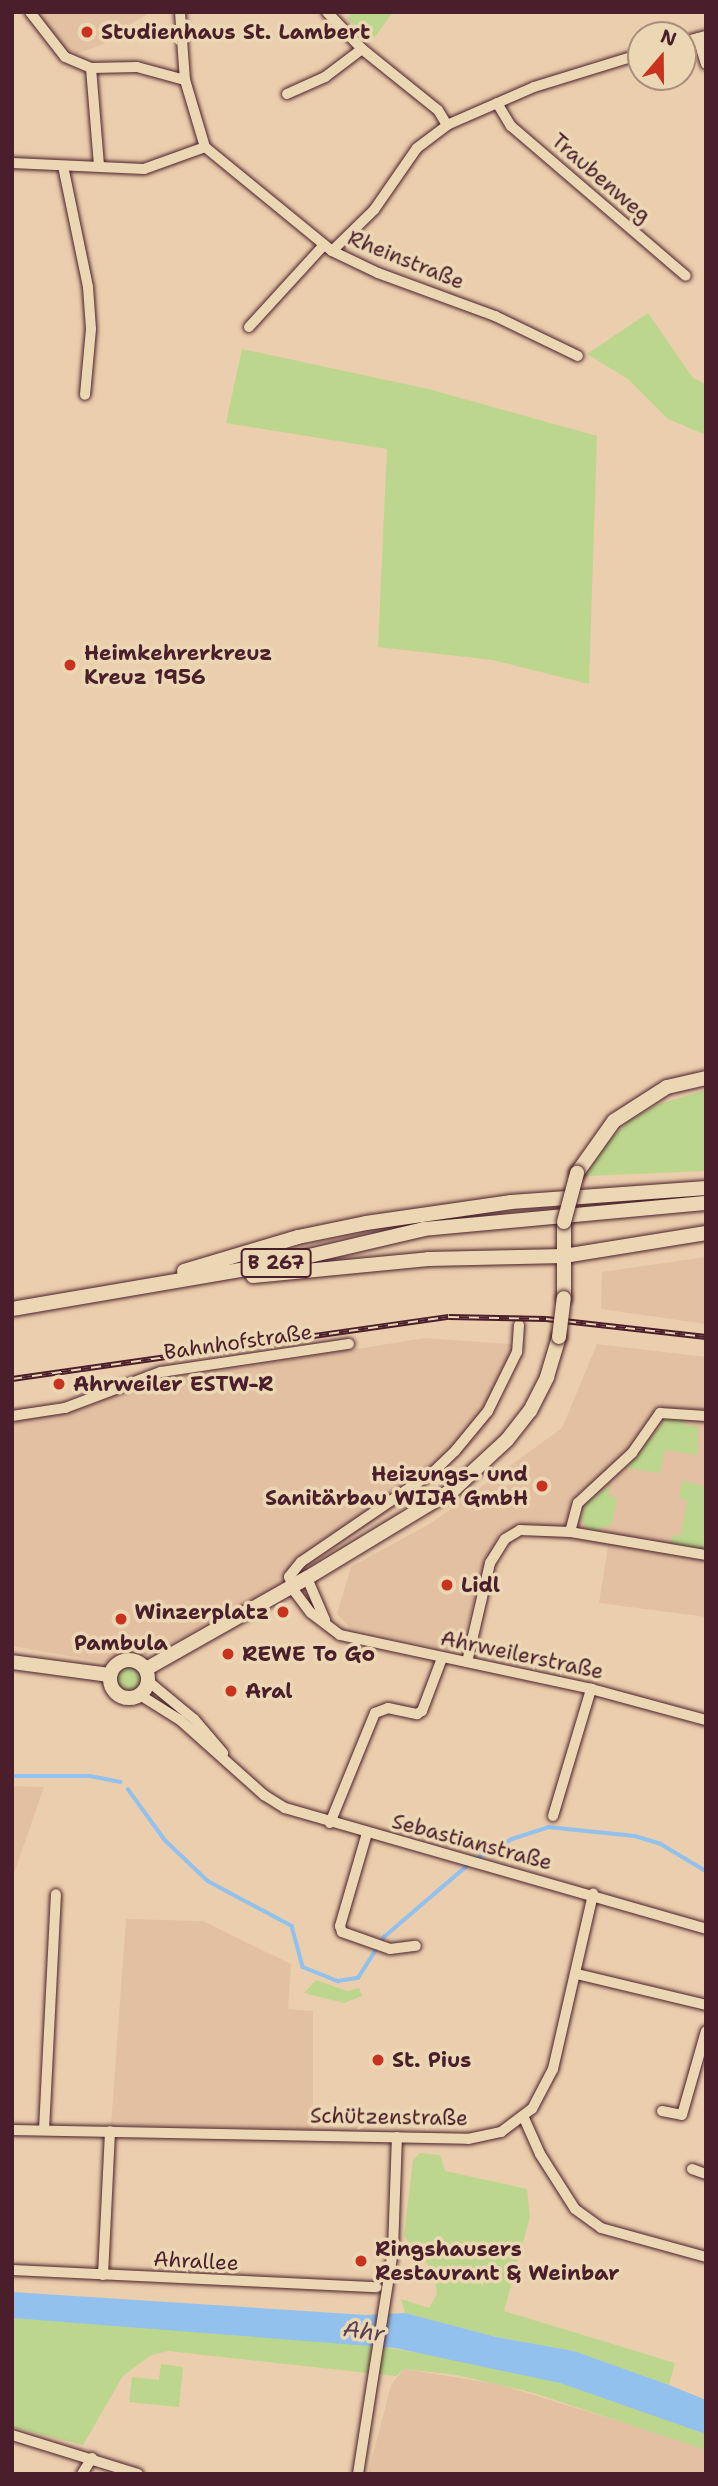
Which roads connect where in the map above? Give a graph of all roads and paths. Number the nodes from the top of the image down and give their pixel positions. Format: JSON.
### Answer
{"nodes":[{"id":1,"x":30,"y":12,"type":"edge"},
{"id":2,"x":180,"y":12,"type":"edge"},
{"id":3,"x":327,"y":12,"type":"edge"},
{"id":4,"x":702,"y":37,"type":"edge"},
{"id":5,"x":362,"y":49,"type":"junction"},
{"id":6,"x":627,"y":59,"type":"edge"},
{"id":7,"x":706,"y":64,"type":"edge"},
{"id":8,"x":91,"y":68,"type":"junction"},
{"id":9,"x":185,"y":80,"type":"junction"},
{"id":10,"x":287,"y":94,"type":"dead end"},
{"id":11,"x":497,"y":103,"type":"junction"},
{"id":12,"x":447,"y":125,"type":"junction"},
{"id":13,"x":205,"y":147,"type":"junction"},
{"id":14,"x":12,"y":163,"type":"edge"},
{"id":15,"x":63,"y":166,"type":"junction"},
{"id":16,"x":99,"y":166,"type":"junction"},
{"id":17,"x":328,"y":248,"type":"junction"},
{"id":18,"x":687,"y":276,"type":"dead end"},
{"id":19,"x":249,"y":327,"type":"dead end"},
{"id":20,"x":578,"y":355,"type":"dead end"},
{"id":21,"x":85,"y":395,"type":"dead end"},
{"id":22,"x":706,"y":1078,"type":"edge"},
{"id":23,"x":703,"y":1187,"type":"edge"},
{"id":24,"x":706,"y":1203,"type":"edge"},
{"id":25,"x":706,"y":1233,"type":"edge"},
{"id":26,"x":564,"y":1256,"type":"junction"},
{"id":27,"x":126,"y":1289,"type":"junction"},
{"id":28,"x":12,"y":1309,"type":"edge"},
{"id":29,"x":519,"y":1325,"type":"dead end"},
{"id":30,"x":349,"y":1344,"type":"dead end"},
{"id":31,"x":12,"y":1416,"type":"edge"},
{"id":32,"x":706,"y":1416,"type":"edge"},
{"id":33,"x":570,"y":1532,"type":"junction"},
{"id":34,"x":706,"y":1555,"type":"edge"},
{"id":35,"x":307,"y":1578,"type":"junction"},
{"id":36,"x":293,"y":1587,"type":"junction"},
{"id":37,"x":331,"y":1629,"type":"junction"},
{"id":38,"x":442,"y":1658,"type":"junction"},
{"id":39,"x":12,"y":1662,"type":"edge"},
{"id":40,"x":467,"y":1662,"type":"junction"},
{"id":41,"x":110,"y":1675,"type":"junction"},
{"id":42,"x":147,"y":1675,"type":"junction"},
{"id":43,"x":591,"y":1689,"type":"junction"},
{"id":44,"x":140,"y":1695,"type":"junction"},
{"id":45,"x":706,"y":1720,"type":"edge"},
{"id":46,"x":191,"y":1723,"type":"junction"},
{"id":47,"x":553,"y":1816,"type":"dead end"},
{"id":48,"x":330,"y":1823,"type":"junction"},
{"id":49,"x":367,"y":1833,"type":"junction"},
{"id":50,"x":56,"y":1894,"type":"dead end"},
{"id":51,"x":593,"y":1894,"type":"junction"},
{"id":52,"x":706,"y":1928,"type":"edge"},
{"id":53,"x":416,"y":1946,"type":"dead end"},
{"id":54,"x":577,"y":1974,"type":"junction"},
{"id":55,"x":706,"y":2006,"type":"edge"},
{"id":56,"x":706,"y":2031,"type":"edge"},
{"id":57,"x":662,"y":2111,"type":"dead end"},
{"id":58,"x":524,"y":2118,"type":"junction"},
{"id":59,"x":12,"y":2130,"type":"edge"},
{"id":60,"x":44,"y":2130,"type":"junction"},
{"id":61,"x":110,"y":2131,"type":"junction"},
{"id":62,"x":397,"y":2137,"type":"junction"},
{"id":63,"x":692,"y":2169,"type":"dead end"},
{"id":64,"x":706,"y":2174,"type":"edge"},
{"id":65,"x":706,"y":2257,"type":"edge"},
{"id":66,"x":12,"y":2270,"type":"edge"},
{"id":67,"x":103,"y":2275,"type":"junction"},
{"id":68,"x":377,"y":2287,"type":"dead end"},
{"id":69,"x":12,"y":2435,"type":"edge"},
{"id":70,"x":92,"y":2458,"type":"junction"},
{"id":71,"x":82,"y":2474,"type":"edge"},
{"id":72,"x":138,"y":2474,"type":"edge"},
{"id":73,"x":358,"y":2474,"type":"edge"}],
"edges":[{"from":1,"to":8,"type":"street"},
{"from":2,"to":9,"type":"street"},
{"from":3,"to":5,"type":"street"},
{"from":4,"to":7,"type":"street"},
{"from":5,"to":10,"type":"street"},
{"from":5,"to":12,"type":"street"},
{"from":6,"to":11,"type":"street"},
{"from":8,"to":9,"type":"street"},
{"from":8,"to":16,"type":"street"},
{"from":9,"to":13,"type":"street"},
{"from":11,"to":12,"type":"street"},
{"from":11,"to":18,"type":"street","name":"Traubenweg"},
{"from":12,"to":17,"type":"street"},
{"from":13,"to":16,"type":"street"},
{"from":13,"to":17,"type":"street","name":"Rheinstraße"},
{"from":14,"to":15,"type":"street"},
{"from":15,"to":16,"type":"street"},
{"from":15,"to":21,"type":"street"},
{"from":17,"to":19,"type":"street"},
{"from":17,"to":20,"type":"street","name":"Rheinstraße"},
{"from":22,"to":26,"type":"main road","bridge":true},
{"from":23,"to":27,"type":"main road","number":"B 267"},
{"from":24,"to":27,"type":"main road","number":"B 267"},
{"from":25,"to":26,"type":"main road"},
{"from":26,"to":27,"type":"main road","number":"B 267"},
{"from":26,"to":35,"type":"main road","bridge":true},
{"from":27,"to":28,"type":"main road","number":"B 267"},
{"from":29,"to":36,"type":"street"},
{"from":30,"to":31,"type":"street","name":"Bahnhofstraße"},
{"from":32,"to":33,"type":"street"},
{"from":33,"to":34,"type":"street"},
{"from":33,"to":40,"type":"street"},
{"from":35,"to":36,"type":"main road"},
{"from":35,"to":37,"type":"street"},
{"from":36,"to":37,"type":"street","name":"Ahrweilerstraße"},
{"from":36,"to":42,"type":"main road"},
{"from":37,"to":38,"type":"street","name":"Ahrweilerstraße"},
{"from":38,"to":40,"type":"street","name":"Ahrweilerstraße"},
{"from":38,"to":48,"type":"street"},
{"from":39,"to":41,"type":"main road"},
{"from":40,"to":43,"type":"street","name":"Ahrweilerstraße"},
{"from":41,"to":42,"type":"main road"},
{"from":41,"to":44,"type":"main road"},
{"from":42,"to":44,"type":"main road"},
{"from":42,"to":46,"type":"street","name":"Sebastianstraße"},
{"from":43,"to":45,"type":"street","name":"Ahrweilerstraße"},
{"from":43,"to":47,"type":"street"},
{"from":44,"to":46,"type":"street","name":"Sebastianstraße"},
{"from":46,"to":48,"type":"street","name":"Sebastianstraße"},
{"from":48,"to":49,"type":"street","name":"Sebastianstraße"},
{"from":49,"to":51,"type":"street","name":"Sebastianstraße"},
{"from":49,"to":53,"type":"street"},
{"from":50,"to":60,"type":"street"},
{"from":51,"to":52,"type":"street","name":"Sebastianstraße"},
{"from":51,"to":54,"type":"street","name":"Schützenstraße"},
{"from":54,"to":55,"type":"street"},
{"from":54,"to":58,"type":"street","name":"Schützenstraße"},
{"from":56,"to":57,"type":"street"},
{"from":58,"to":62,"type":"street","name":"Schützenstraße"},
{"from":58,"to":65,"type":"street"},
{"from":59,"to":60,"type":"street","name":"Schützenstraße"},
{"from":60,"to":61,"type":"street","name":"Schützenstraße"},
{"from":61,"to":62,"type":"street","name":"Schützenstraße"},
{"from":61,"to":67,"type":"street"},
{"from":62,"to":73,"type":"street"},
{"from":63,"to":64,"type":"street"},
{"from":66,"to":67,"type":"street","name":"Ahrallee"},
{"from":67,"to":68,"type":"street","name":"Ahrallee"},
{"from":69,"to":70,"type":"street"},
{"from":70,"to":71,"type":"street"},
{"from":70,"to":72,"type":"street"}]}
